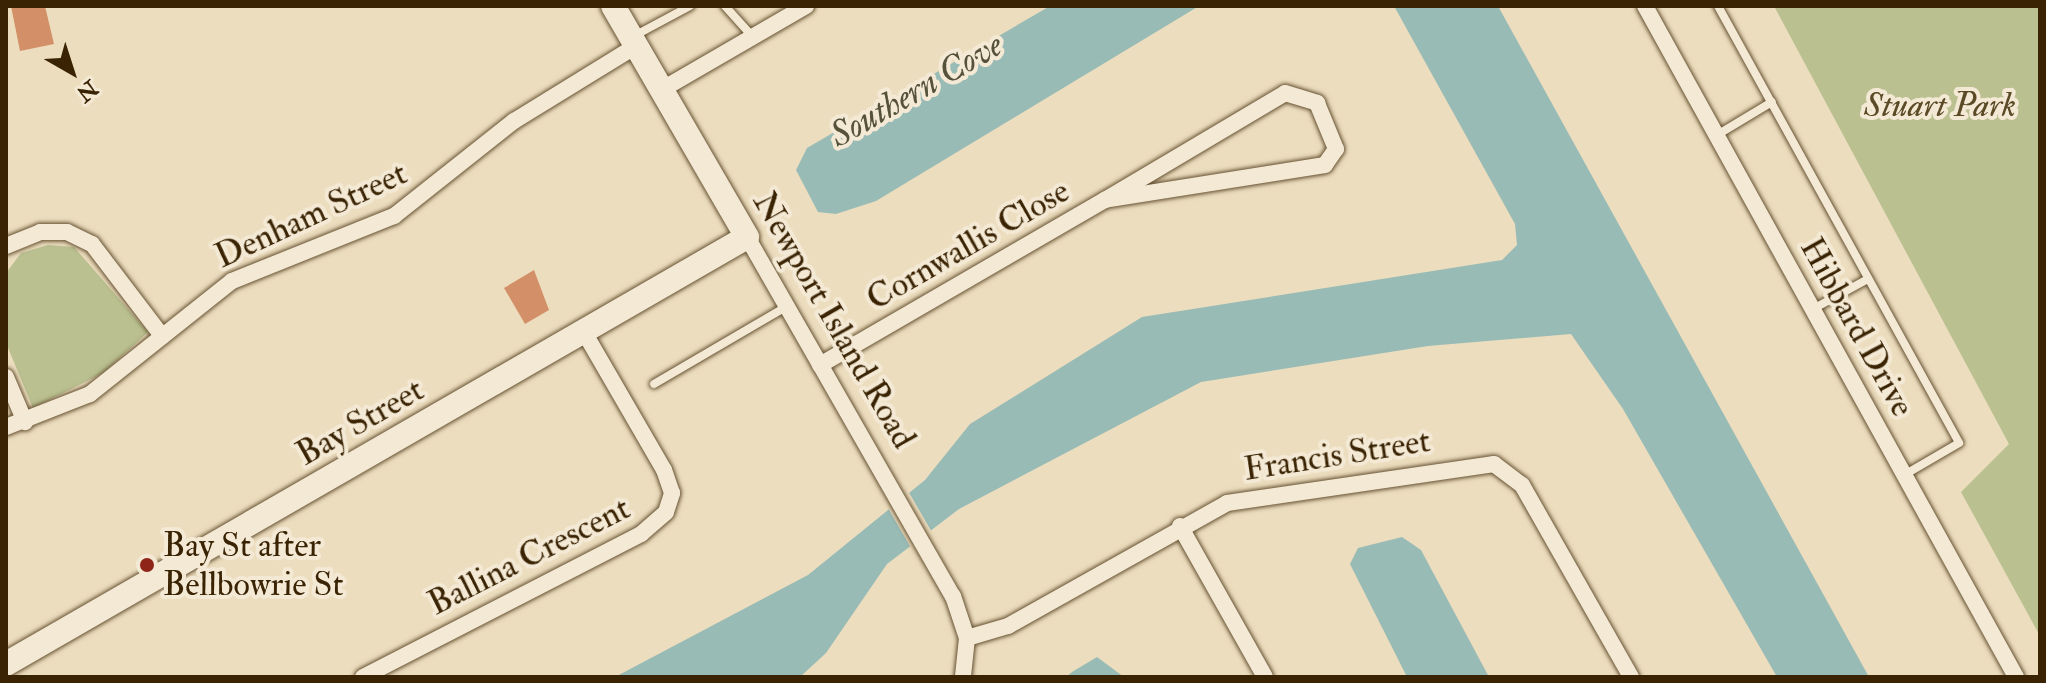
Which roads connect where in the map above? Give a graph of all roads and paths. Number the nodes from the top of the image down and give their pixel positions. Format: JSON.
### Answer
{"nodes":[{"id":1,"x":613,"y":6,"type":"edge"},
{"id":2,"x":690,"y":6,"type":"edge"},
{"id":3,"x":725,"y":6,"type":"edge"},
{"id":4,"x":806,"y":6,"type":"edge"},
{"id":5,"x":1645,"y":6,"type":"edge"},
{"id":6,"x":1718,"y":6,"type":"edge"},
{"id":7,"x":753,"y":37,"type":"junction"},
{"id":8,"x":634,"y":42,"type":"junction"},
{"id":9,"x":661,"y":90,"type":"junction"},
{"id":10,"x":1772,"y":102,"type":"junction"},
{"id":11,"x":1717,"y":135,"type":"junction"},
{"id":12,"x":1105,"y":200,"type":"junction"},
{"id":13,"x":747,"y":237,"type":"junction"},
{"id":14,"x":6,"y":246,"type":"edge"},
{"id":15,"x":1868,"y":279,"type":"junction"},
{"id":16,"x":786,"y":307,"type":"junction"},
{"id":17,"x":1812,"y":310,"type":"junction"},
{"id":18,"x":584,"y":332,"type":"junction"},
{"id":19,"x":162,"y":336,"type":"junction"},
{"id":20,"x":820,"y":365,"type":"junction"},
{"id":21,"x":6,"y":377,"type":"edge"},
{"id":22,"x":654,"y":384,"type":"dead end"},
{"id":23,"x":25,"y":422,"type":"junction"},
{"id":24,"x":6,"y":427,"type":"edge"},
{"id":25,"x":1904,"y":475,"type":"junction"},
{"id":26,"x":1180,"y":526,"type":"junction"},
{"id":27,"x":967,"y":638,"type":"junction"},
{"id":28,"x":6,"y":664,"type":"edge"},
{"id":29,"x":363,"y":677,"type":"edge"},
{"id":30,"x":963,"y":677,"type":"edge"},
{"id":31,"x":1265,"y":677,"type":"edge"},
{"id":32,"x":1631,"y":677,"type":"edge"},
{"id":33,"x":2016,"y":677,"type":"edge"}],
"edges":[{"from":1,"to":8,"type":"street","name":"Newport Island Road"},
{"from":2,"to":8,"type":"lane"},
{"from":3,"to":7,"type":"lane"},
{"from":4,"to":7,"type":"street"},
{"from":5,"to":11,"type":"street","name":"Hibbard Drive"},
{"from":6,"to":10,"type":"lane"},
{"from":7,"to":9,"type":"street"},
{"from":8,"to":9,"type":"street","name":"Newport Island Road"},
{"from":8,"to":19,"type":"street","name":"Denham Street"},
{"from":9,"to":13,"type":"street","name":"Newport Island Road"},
{"from":10,"to":11,"type":"lane"},
{"from":10,"to":15,"type":"lane"},
{"from":11,"to":17,"type":"street","name":"Hibbard Drive"},
{"from":12,"to":12,"type":"street","name":"Cornwallis Close"},
{"from":12,"to":20,"type":"street","name":"Cornwallis Close"},
{"from":13,"to":16,"type":"street","name":"Newport Island Road"},
{"from":13,"to":18,"type":"street","name":"Bay Street"},
{"from":14,"to":19,"type":"street"},
{"from":15,"to":17,"type":"lane"},
{"from":15,"to":25,"type":"lane"},
{"from":16,"to":20,"type":"street","name":"Newport Island Road"},
{"from":16,"to":22,"type":"lane"},
{"from":17,"to":25,"type":"street","name":"Hibbard Drive"},
{"from":18,"to":28,"type":"street","name":"Bay Street"},
{"from":18,"to":29,"type":"street","name":"Ballina Crescent"},
{"from":19,"to":23,"type":"street","name":"Denham Street"},
{"from":20,"to":27,"type":"street","name":"Newport Island Road"},
{"from":21,"to":23,"type":"street"},
{"from":23,"to":24,"type":"street","name":"Denham Street"},
{"from":25,"to":33,"type":"street","name":"Hibbard Drive"},
{"from":26,"to":27,"type":"street","name":"Francis Street"},
{"from":26,"to":31,"type":"street"},
{"from":26,"to":32,"type":"street","name":"Francis Street"},
{"from":27,"to":30,"type":"street"}]}
